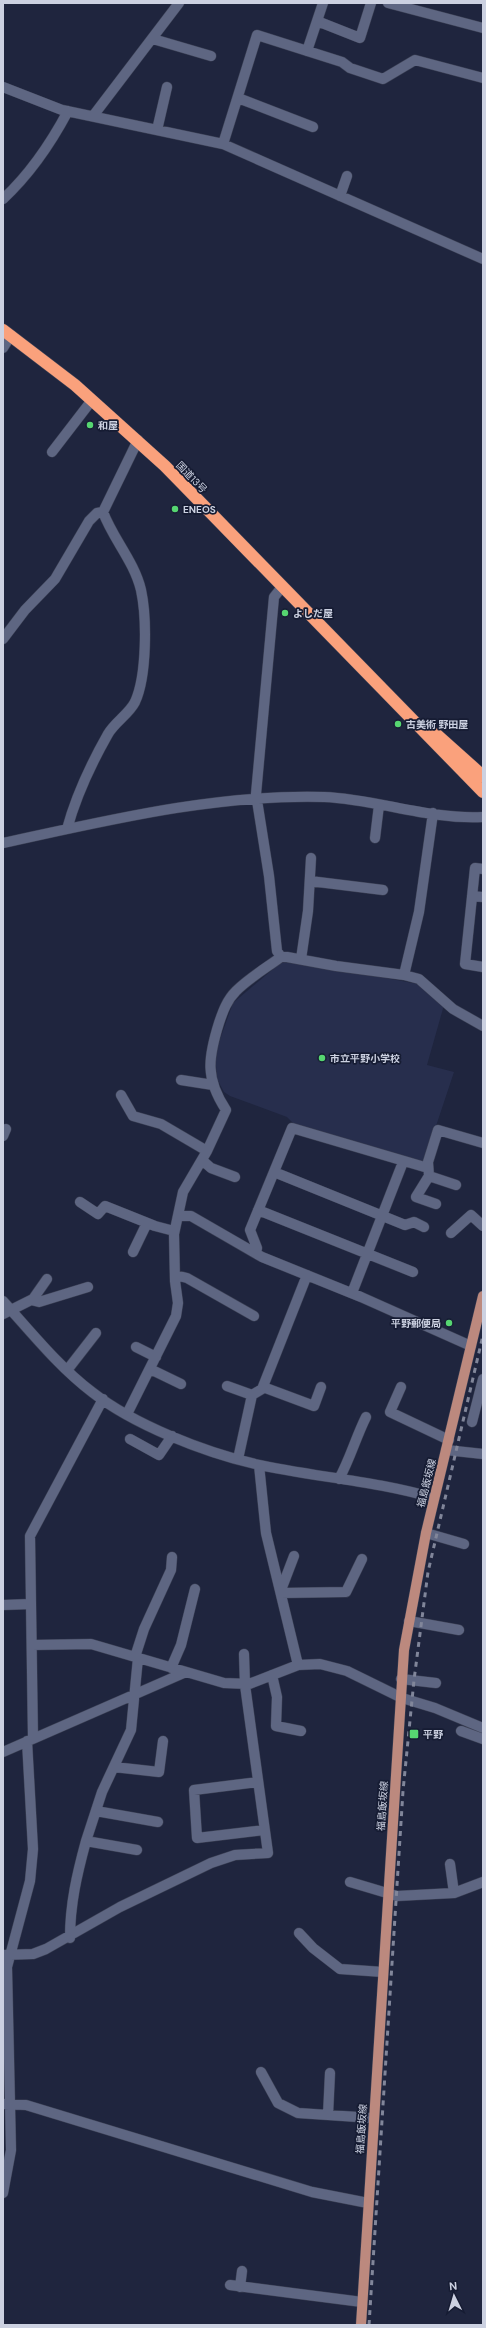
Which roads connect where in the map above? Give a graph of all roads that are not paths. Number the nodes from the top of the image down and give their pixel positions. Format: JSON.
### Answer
{"nodes":[{"id":1,"x":178,"y":3,"type":"edge"},
{"id":2,"x":324,"y":3,"type":"edge"},
{"id":3,"x":371,"y":3,"type":"edge"},
{"id":4,"x":388,"y":3,"type":"edge"},
{"id":5,"x":414,"y":6,"type":"edge"},
{"id":6,"x":317,"y":21,"type":"junction"},
{"id":7,"x":483,"y":28,"type":"edge"},
{"id":8,"x":152,"y":39,"type":"junction"},
{"id":9,"x":307,"y":51,"type":"junction"},
{"id":10,"x":211,"y":56,"type":"dead end"},
{"id":11,"x":483,"y":78,"type":"edge"},
{"id":12,"x":3,"y":87,"type":"edge"},
{"id":13,"x":167,"y":87,"type":"dead end"},
{"id":14,"x":238,"y":98,"type":"junction"},
{"id":15,"x":68,"y":111,"type":"junction"},
{"id":16,"x":93,"y":116,"type":"junction"},
{"id":17,"x":313,"y":127,"type":"dead end"},
{"id":18,"x":157,"y":130,"type":"junction"},
{"id":19,"x":223,"y":144,"type":"junction"},
{"id":20,"x":347,"y":176,"type":"dead end"},
{"id":21,"x":340,"y":196,"type":"junction"},
{"id":22,"x":3,"y":199,"type":"edge"},
{"id":23,"x":483,"y":259,"type":"edge"},
{"id":24,"x":7,"y":332,"type":"edge"},
{"id":25,"x":3,"y":348,"type":"edge"},
{"id":26,"x":92,"y":400,"type":"junction"},
{"id":27,"x":138,"y":440,"type":"junction"},
{"id":28,"x":52,"y":452,"type":"dead end"},
{"id":29,"x":103,"y":512,"type":"junction"},
{"id":30,"x":282,"y":587,"type":"junction"},
{"id":31,"x":3,"y":639,"type":"edge"},
{"id":32,"x":401,"y":706,"type":"junction"},
{"id":33,"x":453,"y":748,"type":"junction"},
{"id":34,"x":483,"y":772,"type":"edge"},
{"id":35,"x":483,"y":776,"type":"edge"},
{"id":36,"x":483,"y":792,"type":"edge"},
{"id":37,"x":256,"y":799,"type":"junction"},
{"id":38,"x":380,"y":804,"type":"junction"},
{"id":39,"x":434,"y":813,"type":"junction"},
{"id":40,"x":483,"y":817,"type":"edge"},
{"id":41,"x":67,"y":829,"type":"junction"},
{"id":42,"x":375,"y":838,"type":"dead end"},
{"id":43,"x":3,"y":843,"type":"edge"},
{"id":44,"x":311,"y":858,"type":"dead end"},
{"id":45,"x":483,"y":869,"type":"edge"},
{"id":46,"x":310,"y":881,"type":"junction"},
{"id":47,"x":383,"y":890,"type":"dead end"},
{"id":48,"x":472,"y":896,"type":"junction"},
{"id":49,"x":483,"y":897,"type":"edge"},
{"id":50,"x":280,"y":958,"type":"junction"},
{"id":51,"x":301,"y":960,"type":"junction"},
{"id":52,"x":483,"y":967,"type":"edge"},
{"id":53,"x":404,"y":975,"type":"junction"},
{"id":54,"x":483,"y":1026,"type":"edge"},
{"id":55,"x":181,"y":1080,"type":"dead end"},
{"id":56,"x":213,"y":1085,"type":"junction"},
{"id":57,"x":121,"y":1095,"type":"dead end"},
{"id":58,"x":483,"y":1143,"type":"edge"},
{"id":59,"x":204,"y":1155,"type":"junction"},
{"id":60,"x":403,"y":1162,"type":"junction"},
{"id":61,"x":274,"y":1172,"type":"junction"},
{"id":62,"x":428,"y":1172,"type":"junction"},
{"id":63,"x":235,"y":1177,"type":"dead end"},
{"id":64,"x":456,"y":1185,"type":"dead end"},
{"id":65,"x":80,"y":1202,"type":"dead end"},
{"id":66,"x":436,"y":1204,"type":"dead end"},
{"id":67,"x":258,"y":1210,"type":"junction"},
{"id":68,"x":381,"y":1215,"type":"junction"},
{"id":69,"x":178,"y":1216,"type":"junction"},
{"id":70,"x":147,"y":1223,"type":"junction"},
{"id":71,"x":483,"y":1226,"type":"edge"},
{"id":72,"x":424,"y":1227,"type":"dead end"},
{"id":73,"x":174,"y":1231,"type":"junction"},
{"id":74,"x":451,"y":1234,"type":"dead end"},
{"id":75,"x":133,"y":1252,"type":"dead end"},
{"id":76,"x":256,"y":1253,"type":"junction"},
{"id":77,"x":366,"y":1254,"type":"junction"},
{"id":78,"x":413,"y":1272,"type":"dead end"},
{"id":79,"x":175,"y":1275,"type":"junction"},
{"id":80,"x":307,"y":1275,"type":"junction"},
{"id":81,"x":47,"y":1279,"type":"dead end"},
{"id":82,"x":88,"y":1287,"type":"dead end"},
{"id":83,"x":352,"y":1293,"type":"junction"},
{"id":84,"x":483,"y":1296,"type":"edge"},
{"id":85,"x":31,"y":1300,"type":"junction"},
{"id":86,"x":3,"y":1301,"type":"edge"},
{"id":87,"x":7,"y":1312,"type":"edge"},
{"id":88,"x":254,"y":1316,"type":"dead end"},
{"id":89,"x":96,"y":1333,"type":"dead end"},
{"id":90,"x":472,"y":1346,"type":"junction"},
{"id":91,"x":136,"y":1347,"type":"dead end"},
{"id":92,"x":156,"y":1357,"type":"junction"},
{"id":93,"x":68,"y":1369,"type":"junction"},
{"id":94,"x":150,"y":1369,"type":"junction"},
{"id":95,"x":483,"y":1379,"type":"edge"},
{"id":96,"x":181,"y":1384,"type":"dead end"},
{"id":97,"x":227,"y":1386,"type":"dead end"},
{"id":98,"x":263,"y":1387,"type":"junction"},
{"id":99,"x":321,"y":1387,"type":"dead end"},
{"id":100,"x":401,"y":1387,"type":"dead end"},
{"id":101,"x":252,"y":1396,"type":"junction"},
{"id":102,"x":103,"y":1399,"type":"junction"},
{"id":103,"x":127,"y":1414,"type":"junction"},
{"id":104,"x":366,"y":1417,"type":"dead end"},
{"id":105,"x":472,"y":1422,"type":"dead end"},
{"id":106,"x":172,"y":1436,"type":"junction"},
{"id":107,"x":130,"y":1439,"type":"dead end"},
{"id":108,"x":448,"y":1445,"type":"junction"},
{"id":109,"x":483,"y":1454,"type":"edge"},
{"id":110,"x":238,"y":1459,"type":"junction"},
{"id":111,"x":259,"y":1464,"type":"junction"},
{"id":112,"x":339,"y":1479,"type":"junction"},
{"id":113,"x":434,"y":1498,"type":"junction"},
{"id":114,"x":426,"y":1533,"type":"junction"},
{"id":115,"x":464,"y":1544,"type":"dead end"},
{"id":116,"x":294,"y":1556,"type":"dead end"},
{"id":117,"x":172,"y":1557,"type":"dead end"},
{"id":118,"x":362,"y":1559,"type":"dead end"},
{"id":119,"x":195,"y":1589,"type":"dead end"},
{"id":120,"x":281,"y":1592,"type":"junction"},
{"id":121,"x":3,"y":1604,"type":"edge"},
{"id":122,"x":31,"y":1604,"type":"junction"},
{"id":123,"x":409,"y":1621,"type":"junction"},
{"id":124,"x":459,"y":1630,"type":"dead end"},
{"id":125,"x":32,"y":1645,"type":"junction"},
{"id":126,"x":244,"y":1654,"type":"dead end"},
{"id":127,"x":137,"y":1658,"type":"junction"},
{"id":128,"x":298,"y":1665,"type":"junction"},
{"id":129,"x":171,"y":1668,"type":"junction"},
{"id":130,"x":186,"y":1672,"type":"junction"},
{"id":131,"x":272,"y":1675,"type":"junction"},
{"id":132,"x":401,"y":1679,"type":"junction"},
{"id":133,"x":436,"y":1683,"type":"dead end"},
{"id":134,"x":245,"y":1685,"type":"junction"},
{"id":135,"x":135,"y":1694,"type":"junction"},
{"id":136,"x":402,"y":1698,"type":"junction"},
{"id":137,"x":483,"y":1728,"type":"edge"},
{"id":138,"x":301,"y":1731,"type":"dead end"},
{"id":139,"x":461,"y":1731,"type":"dead end"},
{"id":140,"x":483,"y":1739,"type":"edge"},
{"id":141,"x":30,"y":1740,"type":"junction"},
{"id":142,"x":163,"y":1741,"type":"dead end"},
{"id":143,"x":3,"y":1752,"type":"edge"},
{"id":144,"x":114,"y":1767,"type":"junction"},
{"id":145,"x":258,"y":1782,"type":"junction"},
{"id":146,"x":96,"y":1811,"type":"junction"},
{"id":147,"x":158,"y":1822,"type":"dead end"},
{"id":148,"x":264,"y":1830,"type":"junction"},
{"id":149,"x":86,"y":1841,"type":"junction"},
{"id":150,"x":137,"y":1850,"type":"dead end"},
{"id":151,"x":450,"y":1864,"type":"dead end"},
{"id":152,"x":350,"y":1882,"type":"dead end"},
{"id":153,"x":483,"y":1882,"type":"edge"},
{"id":154,"x":454,"y":1893,"type":"junction"},
{"id":155,"x":388,"y":1894,"type":"junction"},
{"id":156,"x":299,"y":1933,"type":"dead end"},
{"id":157,"x":70,"y":1938,"type":"junction"},
{"id":158,"x":7,"y":1955,"type":"edge"},
{"id":159,"x":383,"y":1972,"type":"junction"},
{"id":160,"x":261,"y":2072,"type":"dead end"},
{"id":161,"x":330,"y":2073,"type":"dead end"},
{"id":162,"x":7,"y":2104,"type":"edge"},
{"id":163,"x":328,"y":2115,"type":"junction"},
{"id":164,"x":373,"y":2118,"type":"junction"},
{"id":165,"x":3,"y":2192,"type":"edge"},
{"id":166,"x":368,"y":2203,"type":"junction"},
{"id":167,"x":242,"y":2271,"type":"dead end"},
{"id":168,"x":362,"y":2302,"type":"junction"},
{"id":169,"x":361,"y":2325,"type":"edge"}],
"edges":[{"from":1,"to":8,"type":"street"},
{"from":2,"to":6,"type":"street"},
{"from":3,"to":6,"type":"street"},
{"from":4,"to":5,"type":"street"},
{"from":5,"to":7,"type":"street"},
{"from":6,"to":9,"type":"street"},
{"from":8,"to":10,"type":"street"},
{"from":8,"to":16,"type":"street"},
{"from":9,"to":11,"type":"street"},
{"from":9,"to":14,"type":"street"},
{"from":12,"to":15,"type":"street"},
{"from":13,"to":18,"type":"street"},
{"from":14,"to":17,"type":"street"},
{"from":14,"to":19,"type":"street"},
{"from":15,"to":16,"type":"street"},
{"from":15,"to":22,"type":"street"},
{"from":16,"to":18,"type":"street"},
{"from":18,"to":19,"type":"street"},
{"from":19,"to":21,"type":"street"},
{"from":20,"to":21,"type":"street"},
{"from":21,"to":23,"type":"street"},
{"from":24,"to":25,"type":"street"},
{"from":24,"to":26,"type":"highway","name":"国道13号"},
{"from":26,"to":27,"type":"highway","name":"国道13号"},
{"from":26,"to":28,"type":"street"},
{"from":27,"to":29,"type":"street"},
{"from":27,"to":30,"type":"highway","name":"国道13号"},
{"from":29,"to":31,"type":"street"},
{"from":29,"to":41,"type":"street"},
{"from":30,"to":32,"type":"highway","name":"国道13号"},
{"from":30,"to":37,"type":"street"},
{"from":32,"to":33,"type":"highway","name":"国道13号"},
{"from":32,"to":36,"type":"highway","name":"国道13号"},
{"from":33,"to":34,"type":"highway"},
{"from":33,"to":35,"type":"highway","name":"国道13号"},
{"from":37,"to":38,"type":"street"},
{"from":37,"to":41,"type":"street"},
{"from":37,"to":50,"type":"street"},
{"from":38,"to":39,"type":"street"},
{"from":38,"to":42,"type":"street"},
{"from":39,"to":40,"type":"street"},
{"from":39,"to":53,"type":"street"},
{"from":41,"to":43,"type":"street"},
{"from":44,"to":46,"type":"street"},
{"from":45,"to":48,"type":"street"},
{"from":46,"to":47,"type":"street"},
{"from":46,"to":51,"type":"street"},
{"from":48,"to":49,"type":"street"},
{"from":48,"to":52,"type":"street"},
{"from":50,"to":51,"type":"street"},
{"from":50,"to":56,"type":"street"},
{"from":51,"to":53,"type":"street"},
{"from":53,"to":54,"type":"street"},
{"from":55,"to":56,"type":"street"},
{"from":56,"to":59,"type":"street"},
{"from":57,"to":59,"type":"street"},
{"from":58,"to":62,"type":"street"},
{"from":59,"to":63,"type":"street"},
{"from":59,"to":69,"type":"street"},
{"from":60,"to":61,"type":"street"},
{"from":60,"to":62,"type":"street"},
{"from":60,"to":68,"type":"street"},
{"from":61,"to":67,"type":"street"},
{"from":61,"to":68,"type":"street"},
{"from":62,"to":64,"type":"street"},
{"from":62,"to":66,"type":"street"},
{"from":65,"to":70,"type":"street"},
{"from":67,"to":76,"type":"street"},
{"from":67,"to":77,"type":"street"},
{"from":68,"to":72,"type":"street"},
{"from":68,"to":77,"type":"street"},
{"from":69,"to":73,"type":"street"},
{"from":69,"to":76,"type":"street"},
{"from":70,"to":73,"type":"street"},
{"from":70,"to":75,"type":"street"},
{"from":71,"to":74,"type":"street"},
{"from":73,"to":79,"type":"street"},
{"from":76,"to":80,"type":"street"},
{"from":77,"to":78,"type":"street"},
{"from":77,"to":83,"type":"street"},
{"from":79,"to":88,"type":"street"},
{"from":79,"to":92,"type":"street"},
{"from":80,"to":83,"type":"street"},
{"from":80,"to":98,"type":"street"},
{"from":81,"to":85,"type":"street"},
{"from":82,"to":85,"type":"street"},
{"from":83,"to":90,"type":"street"},
{"from":84,"to":90,"type":"main road","name":"福島飯坂線"},
{"from":85,"to":87,"type":"street"},
{"from":86,"to":87,"type":"street"},
{"from":87,"to":93,"type":"street"},
{"from":89,"to":93,"type":"street"},
{"from":90,"to":108,"type":"main road","name":"福島飯坂線"},
{"from":91,"to":92,"type":"street"},
{"from":92,"to":94,"type":"street"},
{"from":93,"to":102,"type":"street"},
{"from":94,"to":96,"type":"street"},
{"from":94,"to":103,"type":"street"},
{"from":95,"to":105,"type":"street"},
{"from":97,"to":101,"type":"street"},
{"from":98,"to":99,"type":"street"},
{"from":98,"to":101,"type":"street"},
{"from":100,"to":108,"type":"street"},
{"from":101,"to":110,"type":"street"},
{"from":102,"to":103,"type":"street"},
{"from":102,"to":122,"type":"street"},
{"from":103,"to":106,"type":"street"},
{"from":104,"to":112,"type":"street"},
{"from":106,"to":107,"type":"street"},
{"from":106,"to":110,"type":"street"},
{"from":108,"to":109,"type":"street"},
{"from":108,"to":113,"type":"main road","name":"福島飯坂線"},
{"from":110,"to":111,"type":"street"},
{"from":111,"to":112,"type":"street"},
{"from":111,"to":120,"type":"street"},
{"from":112,"to":113,"type":"street"},
{"from":113,"to":114,"type":"main road","name":"福島飯坂線"},
{"from":114,"to":115,"type":"street"},
{"from":114,"to":123,"type":"main road","name":"福島飯坂線"},
{"from":116,"to":120,"type":"street"},
{"from":117,"to":127,"type":"street"},
{"from":118,"to":120,"type":"street"},
{"from":119,"to":129,"type":"street"},
{"from":120,"to":128,"type":"street"},
{"from":121,"to":122,"type":"street"},
{"from":122,"to":125,"type":"street"},
{"from":123,"to":124,"type":"street"},
{"from":123,"to":132,"type":"main road","name":"福島飯坂線"},
{"from":125,"to":127,"type":"street"},
{"from":125,"to":141,"type":"street"},
{"from":126,"to":134,"type":"street"},
{"from":127,"to":129,"type":"street"},
{"from":127,"to":135,"type":"street"},
{"from":128,"to":131,"type":"street"},
{"from":128,"to":136,"type":"street"},
{"from":129,"to":130,"type":"street"},
{"from":130,"to":134,"type":"street"},
{"from":130,"to":135,"type":"street"},
{"from":131,"to":134,"type":"street"},
{"from":131,"to":138,"type":"street"},
{"from":132,"to":133,"type":"street"},
{"from":132,"to":136,"type":"main road","name":"福島飯坂線"},
{"from":134,"to":145,"type":"street"},
{"from":135,"to":141,"type":"street"},
{"from":135,"to":144,"type":"street"},
{"from":136,"to":137,"type":"street"},
{"from":136,"to":155,"type":"main road","name":"福島飯坂線"},
{"from":139,"to":140,"type":"street"},
{"from":141,"to":143,"type":"street"},
{"from":141,"to":158,"type":"street"},
{"from":142,"to":144,"type":"street"},
{"from":144,"to":146,"type":"street"},
{"from":145,"to":148,"type":"street"},
{"from":145,"to":148,"type":"street"},
{"from":146,"to":147,"type":"street"},
{"from":146,"to":149,"type":"street"},
{"from":148,"to":157,"type":"street"},
{"from":149,"to":150,"type":"street"},
{"from":149,"to":157,"type":"street"},
{"from":151,"to":154,"type":"street"},
{"from":152,"to":155,"type":"street"},
{"from":153,"to":154,"type":"street"},
{"from":154,"to":155,"type":"street"},
{"from":155,"to":159,"type":"main road","name":"福島飯坂線"},
{"from":156,"to":159,"type":"street"},
{"from":157,"to":158,"type":"street"},
{"from":158,"to":162,"type":"street"},
{"from":159,"to":164,"type":"main road","name":"福島飯坂線"},
{"from":160,"to":163,"type":"street"},
{"from":161,"to":163,"type":"street"},
{"from":162,"to":165,"type":"street"},
{"from":162,"to":166,"type":"street"},
{"from":163,"to":164,"type":"street"},
{"from":164,"to":166,"type":"main road","name":"福島飯坂線"},
{"from":166,"to":168,"type":"main road","name":"福島飯坂線"},
{"from":167,"to":168,"type":"street"},
{"from":168,"to":169,"type":"main road","name":"福島飯坂線"}]}
